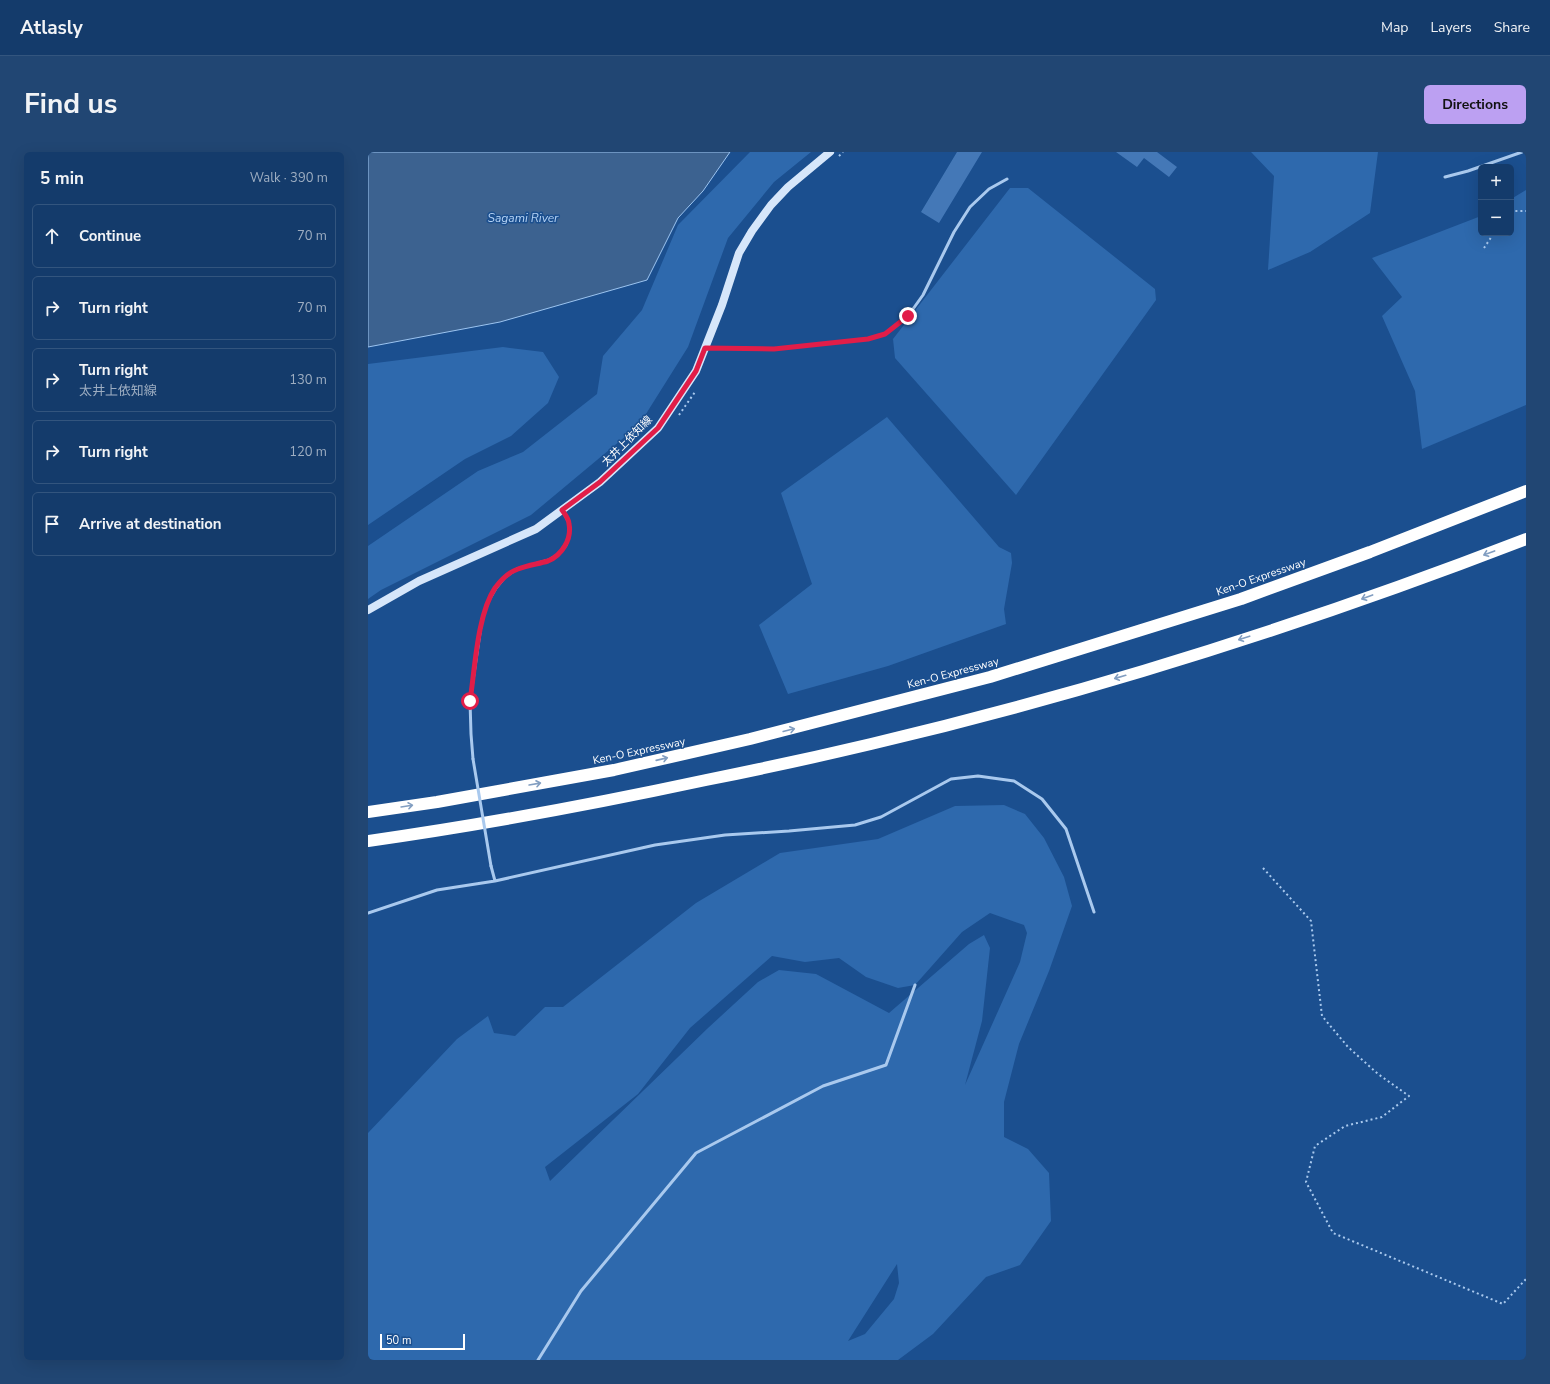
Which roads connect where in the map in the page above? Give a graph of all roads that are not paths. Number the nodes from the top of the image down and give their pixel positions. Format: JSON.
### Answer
{"nodes":[{"id":1,"x":1522,"y":152,"type":"edge"},
{"id":2,"x":834,"y":154,"type":"edge"},
{"id":3,"x":1446,"y":177,"type":"dead end"},
{"id":4,"x":1007,"y":180,"type":"dead end"},
{"id":5,"x":705,"y":348,"type":"junction"},
{"id":6,"x":1526,"y":490,"type":"edge"},
{"id":7,"x":562,"y":510,"type":"junction"},
{"id":8,"x":1526,"y":539,"type":"edge"},
{"id":9,"x":368,"y":610,"type":"edge"},
{"id":10,"x":368,"y":812,"type":"edge"},
{"id":11,"x":368,"y":841,"type":"edge"},
{"id":12,"x":495,"y":881,"type":"junction"},
{"id":13,"x":1094,"y":912,"type":"dead end"},
{"id":14,"x":368,"y":913,"type":"edge"},
{"id":15,"x":915,"y":985,"type":"dead end"},
{"id":16,"x":538,"y":1360,"type":"edge"}],
"edges":[{"from":1,"to":3,"type":"lane"},
{"from":2,"to":5,"type":"main road","name":"太井上依知線"},
{"from":4,"to":5,"type":"lane"},
{"from":5,"to":7,"type":"main road","name":"太井上依知線"},
{"from":10,"to":6,"type":"highway","name":"Ken-O Expressway","one_way":true},
{"from":7,"to":9,"type":"main road","name":"太井上依知線"},
{"from":7,"to":12,"type":"lane","bridge":true},
{"from":8,"to":11,"type":"highway","one_way":true},
{"from":12,"to":13,"type":"lane"},
{"from":12,"to":14,"type":"lane"},
{"from":15,"to":16,"type":"lane"}]}
